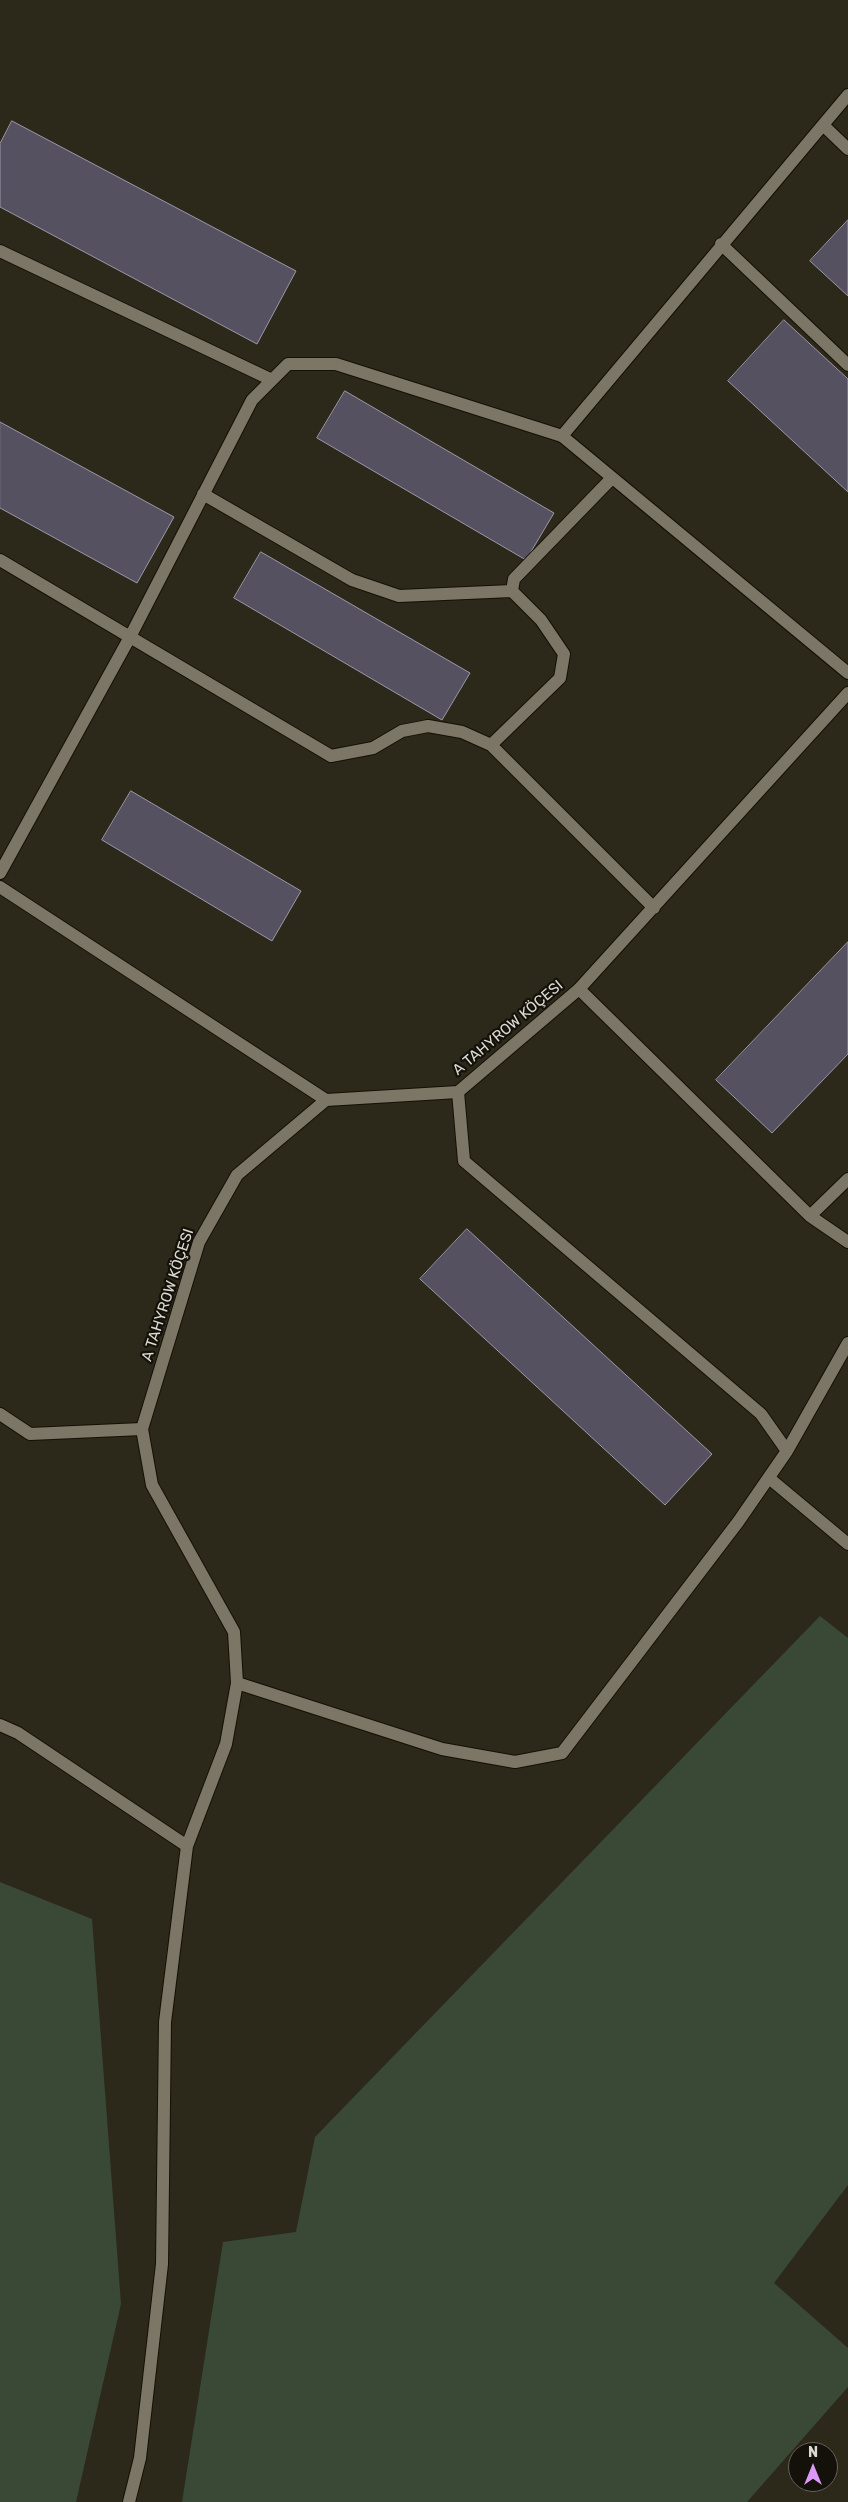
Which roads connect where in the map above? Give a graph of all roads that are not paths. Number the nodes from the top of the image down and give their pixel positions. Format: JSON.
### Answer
{"nodes":[{"id":1,"x":848,"y":96,"type":"edge"},
{"id":2,"x":823,"y":125,"type":"junction"},
{"id":3,"x":848,"y":149,"type":"edge"},
{"id":4,"x":722,"y":244,"type":"junction"},
{"id":5,"x":0,"y":250,"type":"edge"},
{"id":6,"x":848,"y":365,"type":"edge"},
{"id":7,"x":272,"y":380,"type":"junction"},
{"id":8,"x":562,"y":436,"type":"junction"},
{"id":9,"x":611,"y":479,"type":"junction"},
{"id":10,"x":203,"y":494,"type":"junction"},
{"id":11,"x":0,"y":560,"type":"edge"},
{"id":12,"x":512,"y":591,"type":"junction"},
{"id":13,"x":130,"y":637,"type":"junction"},
{"id":14,"x":848,"y":673,"type":"edge"},
{"id":15,"x":848,"y":693,"type":"edge"},
{"id":16,"x":490,"y":745,"type":"junction"},
{"id":17,"x":0,"y":873,"type":"edge"},
{"id":18,"x":0,"y":887,"type":"edge"},
{"id":19,"x":654,"y":908,"type":"junction"},
{"id":20,"x":579,"y":989,"type":"junction"},
{"id":21,"x":458,"y":1092,"type":"junction"},
{"id":22,"x":326,"y":1100,"type":"junction"},
{"id":23,"x":848,"y":1179,"type":"edge"},
{"id":24,"x":810,"y":1216,"type":"junction"},
{"id":25,"x":848,"y":1242,"type":"edge"},
{"id":26,"x":848,"y":1343,"type":"edge"},
{"id":27,"x":0,"y":1414,"type":"edge"},
{"id":28,"x":142,"y":1429,"type":"junction"},
{"id":29,"x":787,"y":1451,"type":"junction"},
{"id":30,"x":769,"y":1478,"type":"junction"},
{"id":31,"x":848,"y":1544,"type":"edge"},
{"id":32,"x":236,"y":1683,"type":"junction"},
{"id":33,"x":0,"y":1725,"type":"edge"},
{"id":34,"x":187,"y":1846,"type":"junction"},
{"id":35,"x":129,"y":2502,"type":"edge"}],
"edges":[{"from":1,"to":2,"type":"street"},
{"from":2,"to":3,"type":"street"},
{"from":2,"to":4,"type":"street"},
{"from":4,"to":6,"type":"street"},
{"from":4,"to":8,"type":"street"},
{"from":5,"to":7,"type":"street"},
{"from":7,"to":8,"type":"street"},
{"from":7,"to":10,"type":"street"},
{"from":8,"to":9,"type":"street"},
{"from":9,"to":12,"type":"street"},
{"from":9,"to":14,"type":"street"},
{"from":10,"to":12,"type":"street"},
{"from":10,"to":13,"type":"street"},
{"from":11,"to":13,"type":"street"},
{"from":12,"to":16,"type":"street"},
{"from":13,"to":16,"type":"street"},
{"from":13,"to":17,"type":"street"},
{"from":15,"to":19,"type":"street","name":"A TAHYROW KÖÇESI"},
{"from":16,"to":19,"type":"street"},
{"from":18,"to":22,"type":"street"},
{"from":19,"to":20,"type":"street","name":"A TAHYROW KÖÇESI"},
{"from":20,"to":21,"type":"street","name":"A TAHYROW KÖÇESI"},
{"from":20,"to":24,"type":"street"},
{"from":21,"to":22,"type":"street","name":"A TAHYROW KÖÇESI"},
{"from":21,"to":29,"type":"street"},
{"from":22,"to":28,"type":"street","name":"A TAHYROW KÖÇESI"},
{"from":23,"to":24,"type":"street"},
{"from":24,"to":25,"type":"street"},
{"from":26,"to":29,"type":"street"},
{"from":27,"to":28,"type":"street"},
{"from":28,"to":32,"type":"street"},
{"from":29,"to":30,"type":"street"},
{"from":30,"to":31,"type":"street"},
{"from":30,"to":32,"type":"street"},
{"from":32,"to":34,"type":"street"},
{"from":33,"to":34,"type":"street"},
{"from":34,"to":35,"type":"street"}]}
